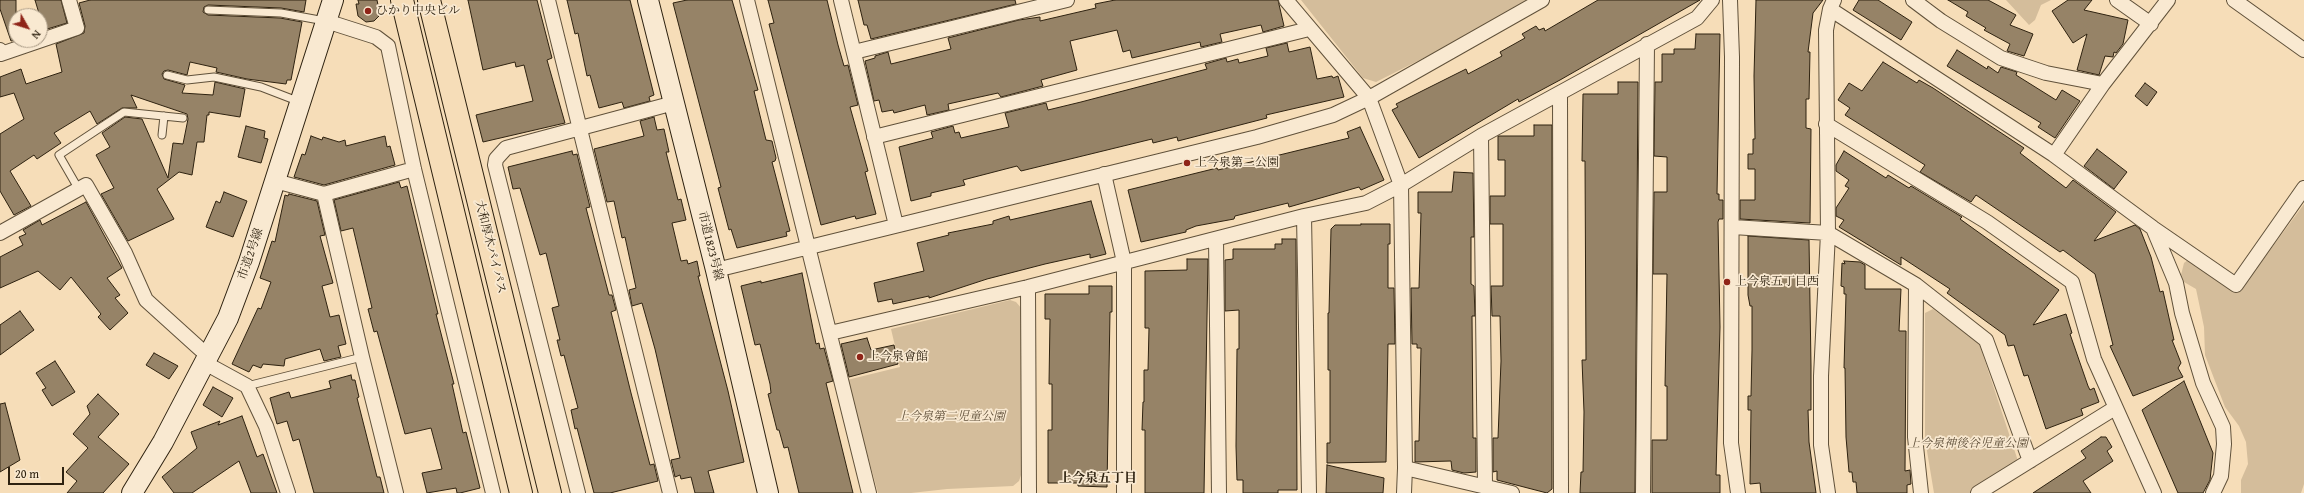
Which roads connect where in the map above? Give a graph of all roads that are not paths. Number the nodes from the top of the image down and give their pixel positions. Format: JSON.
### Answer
{"nodes":[{"id":1,"x":69,"y":0,"type":"edge"},
{"id":2,"x":333,"y":0,"type":"edge"},
{"id":3,"x":402,"y":0,"type":"edge"},
{"id":4,"x":429,"y":0,"type":"edge"},
{"id":5,"x":548,"y":0,"type":"edge"},
{"id":6,"x":648,"y":0,"type":"edge"},
{"id":7,"x":747,"y":0,"type":"edge"},
{"id":8,"x":841,"y":0,"type":"edge"},
{"id":9,"x":1067,"y":0,"type":"edge"},
{"id":10,"x":1286,"y":0,"type":"edge"},
{"id":11,"x":1542,"y":0,"type":"edge"},
{"id":12,"x":1712,"y":0,"type":"edge"},
{"id":13,"x":1730,"y":0,"type":"edge"},
{"id":14,"x":1913,"y":0,"type":"edge"},
{"id":15,"x":2117,"y":0,"type":"edge"},
{"id":16,"x":2168,"y":0,"type":"edge"},
{"id":17,"x":2234,"y":0,"type":"edge"},
{"id":18,"x":1832,"y":4,"type":"edge"},
{"id":19,"x":208,"y":10,"type":"dead end"},
{"id":20,"x":326,"y":21,"type":"junction"},
{"id":21,"x":2151,"y":24,"type":"junction"},
{"id":22,"x":1309,"y":29,"type":"junction"},
{"id":23,"x":1647,"y":44,"type":"junction"},
{"id":24,"x":0,"y":50,"type":"edge"},
{"id":25,"x":2304,"y":50,"type":"edge"},
{"id":26,"x":854,"y":52,"type":"junction"},
{"id":27,"x":167,"y":75,"type":"dead end"},
{"id":28,"x":2103,"y":84,"type":"junction"},
{"id":29,"x":1560,"y":94,"type":"junction"},
{"id":30,"x":1369,"y":98,"type":"junction"},
{"id":31,"x":300,"y":102,"type":"junction"},
{"id":32,"x":674,"y":104,"type":"junction"},
{"id":33,"x":164,"y":116,"type":"junction"},
{"id":34,"x":183,"y":118,"type":"dead end"},
{"id":35,"x":1826,"y":124,"type":"junction"},
{"id":36,"x":580,"y":128,"type":"junction"},
{"id":37,"x":162,"y":135,"type":"dead end"},
{"id":38,"x":1481,"y":136,"type":"junction"},
{"id":39,"x":874,"y":137,"type":"junction"},
{"id":40,"x":2054,"y":155,"type":"junction"},
{"id":41,"x":414,"y":169,"type":"junction"},
{"id":42,"x":1104,"y":174,"type":"junction"},
{"id":43,"x":275,"y":181,"type":"junction"},
{"id":44,"x":1401,"y":185,"type":"junction"},
{"id":45,"x":78,"y":188,"type":"junction"},
{"id":46,"x":2304,"y":188,"type":"edge"},
{"id":47,"x":324,"y":194,"type":"junction"},
{"id":48,"x":1304,"y":216,"type":"junction"},
{"id":49,"x":896,"y":225,"type":"junction"},
{"id":50,"x":1733,"y":228,"type":"junction"},
{"id":51,"x":2153,"y":228,"type":"junction"},
{"id":52,"x":0,"y":233,"type":"edge"},
{"id":53,"x":1828,"y":233,"type":"junction"},
{"id":54,"x":1216,"y":239,"type":"junction"},
{"id":55,"x":807,"y":247,"type":"junction"},
{"id":56,"x":1124,"y":262,"type":"junction"},
{"id":57,"x":716,"y":270,"type":"junction"},
{"id":58,"x":1916,"y":285,"type":"junction"},
{"id":59,"x":1028,"y":287,"type":"junction"},
{"id":60,"x":830,"y":333,"type":"junction"},
{"id":61,"x":362,"y":358,"type":"junction"},
{"id":62,"x":207,"y":360,"type":"junction"},
{"id":63,"x":247,"y":386,"type":"junction"},
{"id":64,"x":2115,"y":408,"type":"junction"},
{"id":65,"x":2030,"y":461,"type":"junction"},
{"id":66,"x":1405,"y":468,"type":"junction"},
{"id":67,"x":1485,"y":485,"type":"junction"},
{"id":68,"x":2152,"y":492,"type":"edge"},
{"id":69,"x":132,"y":493,"type":"edge"},
{"id":70,"x":288,"y":493,"type":"edge"},
{"id":71,"x":396,"y":493,"type":"edge"},
{"id":72,"x":493,"y":493,"type":"edge"},
{"id":73,"x":521,"y":493,"type":"edge"},
{"id":74,"x":550,"y":493,"type":"edge"},
{"id":75,"x":578,"y":493,"type":"edge"},
{"id":76,"x":670,"y":493,"type":"edge"},
{"id":77,"x":768,"y":493,"type":"edge"},
{"id":78,"x":869,"y":493,"type":"edge"},
{"id":79,"x":1029,"y":493,"type":"edge"},
{"id":80,"x":1124,"y":493,"type":"edge"},
{"id":81,"x":1219,"y":493,"type":"edge"},
{"id":82,"x":1309,"y":493,"type":"edge"},
{"id":83,"x":1404,"y":493,"type":"edge"},
{"id":84,"x":1512,"y":493,"type":"edge"},
{"id":85,"x":1562,"y":493,"type":"edge"},
{"id":86,"x":1643,"y":493,"type":"edge"},
{"id":87,"x":1738,"y":493,"type":"edge"},
{"id":88,"x":1828,"y":493,"type":"edge"},
{"id":89,"x":1921,"y":493,"type":"edge"},
{"id":90,"x":1978,"y":493,"type":"edge"},
{"id":91,"x":2212,"y":493,"type":"edge"}],
"edges":[{"from":1,"to":24,"type":"street"},
{"from":2,"to":20,"type":"street","name":"市道2号線"},
{"from":3,"to":73,"type":"highway"},
{"from":4,"to":74,"type":"highway","name":"大和厚木バイパス"},
{"from":5,"to":36,"type":"street"},
{"from":6,"to":32,"type":"street","name":"市道1823号線"},
{"from":7,"to":55,"type":"street"},
{"from":8,"to":26,"type":"street"},
{"from":9,"to":26,"type":"street"},
{"from":10,"to":22,"type":"street"},
{"from":11,"to":30,"type":"street"},
{"from":12,"to":23,"type":"street"},
{"from":13,"to":50,"type":"street"},
{"from":14,"to":28,"type":"street"},
{"from":15,"to":21,"type":"street"},
{"from":16,"to":21,"type":"street"},
{"from":17,"to":25,"type":"street"},
{"from":18,"to":35,"type":"street"},
{"from":18,"to":40,"type":"street"},
{"from":19,"to":20,"type":"lane"},
{"from":20,"to":31,"type":"street","name":"市道2号線"},
{"from":20,"to":41,"type":"street"},
{"from":21,"to":28,"type":"street"},
{"from":22,"to":30,"type":"street"},
{"from":22,"to":39,"type":"street"},
{"from":23,"to":29,"type":"street"},
{"from":23,"to":86,"type":"street"},
{"from":26,"to":39,"type":"street"},
{"from":27,"to":31,"type":"lane"},
{"from":28,"to":40,"type":"street"},
{"from":29,"to":38,"type":"street"},
{"from":29,"to":85,"type":"street"},
{"from":30,"to":42,"type":"street"},
{"from":30,"to":44,"type":"street"},
{"from":31,"to":43,"type":"street","name":"市道2号線"},
{"from":32,"to":36,"type":"street"},
{"from":32,"to":57,"type":"street","name":"市道1823号線"},
{"from":33,"to":34,"type":"lane"},
{"from":33,"to":37,"type":"lane"},
{"from":33,"to":45,"type":"lane"},
{"from":35,"to":53,"type":"street"},
{"from":35,"to":64,"type":"street"},
{"from":36,"to":75,"type":"street"},
{"from":36,"to":76,"type":"street"},
{"from":38,"to":44,"type":"street"},
{"from":38,"to":67,"type":"street"},
{"from":39,"to":49,"type":"street"},
{"from":40,"to":51,"type":"street"},
{"from":41,"to":47,"type":"street"},
{"from":41,"to":72,"type":"street"},
{"from":42,"to":49,"type":"street"},
{"from":42,"to":56,"type":"street"},
{"from":43,"to":47,"type":"street"},
{"from":43,"to":62,"type":"street","name":"市道2号線"},
{"from":44,"to":48,"type":"street"},
{"from":44,"to":66,"type":"street"},
{"from":45,"to":52,"type":"street"},
{"from":45,"to":62,"type":"street"},
{"from":46,"to":51,"type":"street"},
{"from":47,"to":61,"type":"street"},
{"from":48,"to":54,"type":"street"},
{"from":48,"to":82,"type":"street"},
{"from":49,"to":55,"type":"street"},
{"from":50,"to":53,"type":"street"},
{"from":50,"to":87,"type":"street"},
{"from":51,"to":91,"type":"street"},
{"from":53,"to":58,"type":"street"},
{"from":53,"to":88,"type":"street"},
{"from":54,"to":56,"type":"street"},
{"from":54,"to":81,"type":"street"},
{"from":55,"to":57,"type":"street"},
{"from":55,"to":60,"type":"street"},
{"from":56,"to":59,"type":"street"},
{"from":56,"to":80,"type":"street"},
{"from":57,"to":77,"type":"street","name":"市道1823号線"},
{"from":58,"to":65,"type":"street"},
{"from":58,"to":89,"type":"street"},
{"from":59,"to":60,"type":"street"},
{"from":59,"to":79,"type":"street"},
{"from":60,"to":78,"type":"street"},
{"from":61,"to":63,"type":"lane"},
{"from":61,"to":71,"type":"street"},
{"from":62,"to":63,"type":"street"},
{"from":62,"to":69,"type":"street","name":"市道2号線"},
{"from":63,"to":70,"type":"street"},
{"from":64,"to":65,"type":"street"},
{"from":64,"to":68,"type":"street"},
{"from":65,"to":90,"type":"street"},
{"from":66,"to":67,"type":"street"},
{"from":66,"to":83,"type":"street"},
{"from":67,"to":84,"type":"street"}]}
